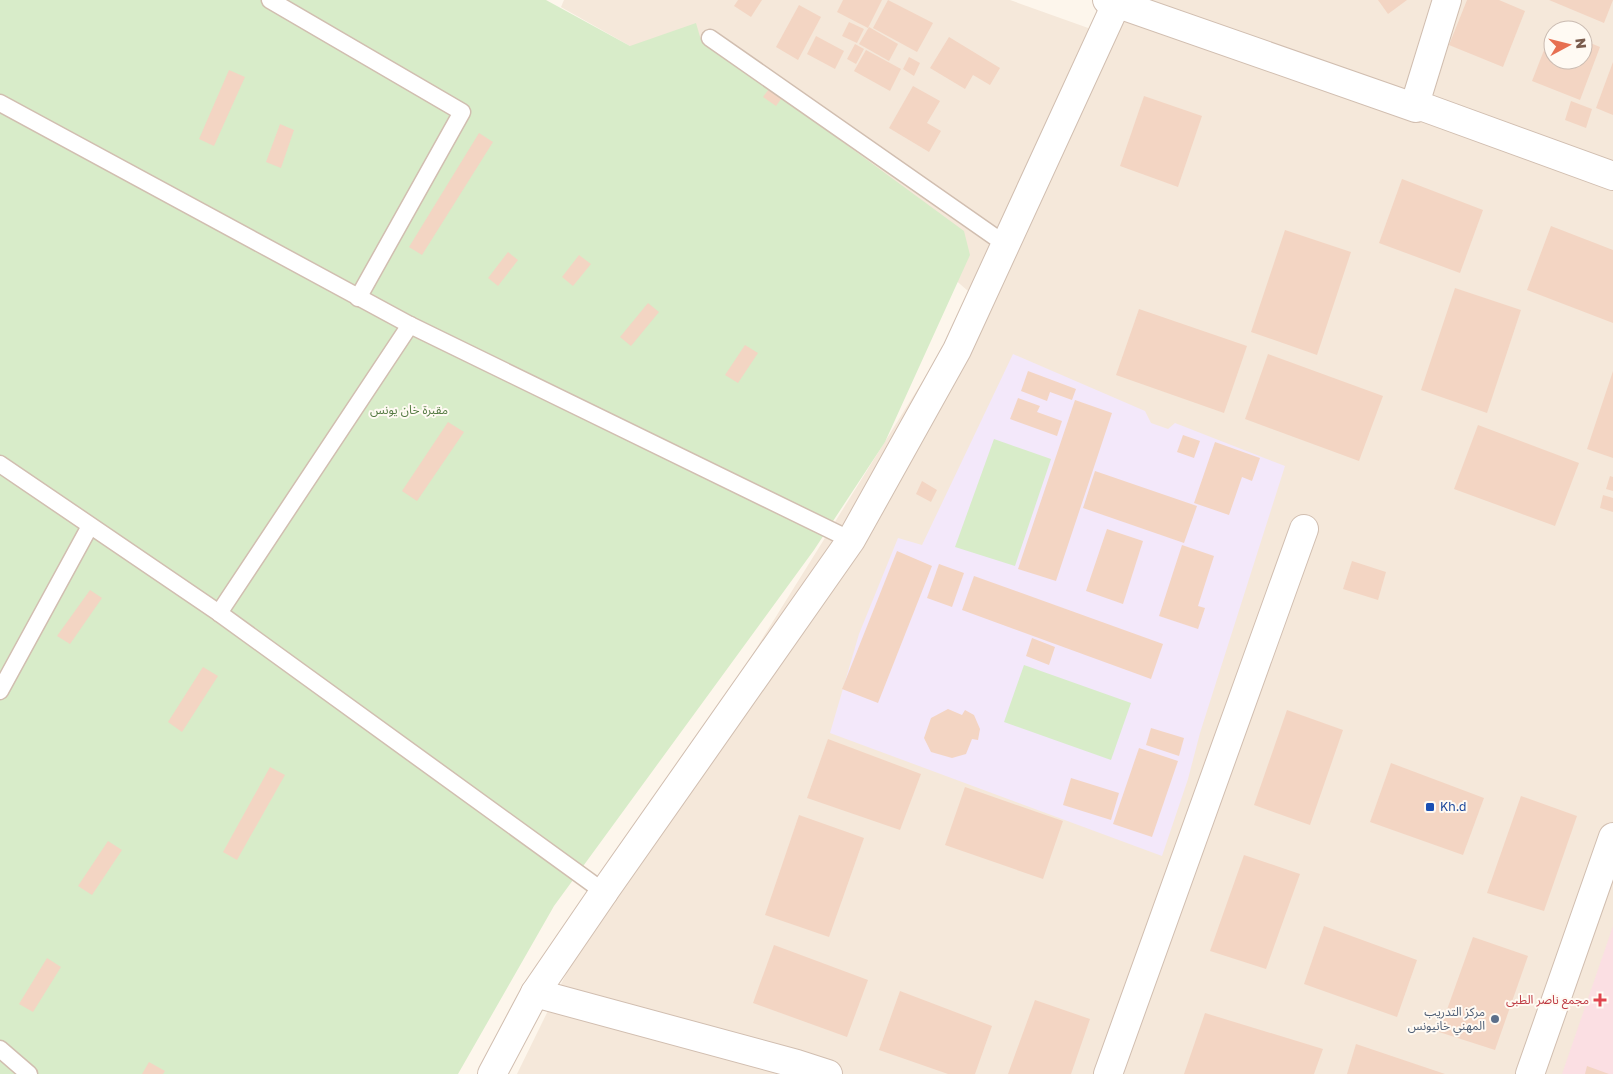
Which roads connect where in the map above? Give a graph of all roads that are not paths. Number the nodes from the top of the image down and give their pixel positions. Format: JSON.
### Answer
{"nodes":[{"id":1,"x":270,"y":0,"type":"edge"},
{"id":2,"x":1447,"y":0,"type":"edge"},
{"id":3,"x":1114,"y":1,"type":"edge"},
{"id":4,"x":710,"y":38,"type":"dead end"},
{"id":5,"x":0,"y":104,"type":"edge"},
{"id":6,"x":1415,"y":104,"type":"junction"},
{"id":7,"x":1613,"y":176,"type":"edge"},
{"id":8,"x":1005,"y":244,"type":"junction"},
{"id":9,"x":358,"y":298,"type":"junction"},
{"id":10,"x":410,"y":325,"type":"junction"},
{"id":11,"x":0,"y":464,"type":"edge"},
{"id":12,"x":90,"y":526,"type":"junction"},
{"id":13,"x":1304,"y":529,"type":"dead end"},
{"id":14,"x":851,"y":540,"type":"junction"},
{"id":15,"x":219,"y":613,"type":"junction"},
{"id":16,"x":0,"y":691,"type":"edge"},
{"id":17,"x":1613,"y":837,"type":"edge"},
{"id":18,"x":604,"y":892,"type":"junction"},
{"id":19,"x":535,"y":993,"type":"junction"},
{"id":20,"x":0,"y":1049,"type":"edge"},
{"id":21,"x":796,"y":1069,"type":"edge"},
{"id":22,"x":30,"y":1074,"type":"edge"},
{"id":23,"x":492,"y":1074,"type":"edge"},
{"id":24,"x":828,"y":1074,"type":"edge"},
{"id":25,"x":1108,"y":1074,"type":"edge"},
{"id":26,"x":1530,"y":1074,"type":"edge"}],
"edges":[{"from":1,"to":9,"type":"lane"},
{"from":2,"to":6,"type":"street"},
{"from":3,"to":6,"type":"street"},
{"from":3,"to":8,"type":"street"},
{"from":4,"to":8,"type":"lane"},
{"from":5,"to":9,"type":"lane"},
{"from":6,"to":7,"type":"street"},
{"from":8,"to":14,"type":"street"},
{"from":9,"to":10,"type":"lane"},
{"from":10,"to":14,"type":"lane"},
{"from":10,"to":15,"type":"lane"},
{"from":11,"to":12,"type":"lane"},
{"from":12,"to":15,"type":"lane"},
{"from":12,"to":16,"type":"lane"},
{"from":13,"to":25,"type":"street"},
{"from":14,"to":18,"type":"street"},
{"from":15,"to":18,"type":"lane"},
{"from":17,"to":26,"type":"street"},
{"from":18,"to":19,"type":"street"},
{"from":19,"to":21,"type":"street"},
{"from":19,"to":23,"type":"street"},
{"from":20,"to":22,"type":"lane"},
{"from":21,"to":24,"type":"street"}]}
